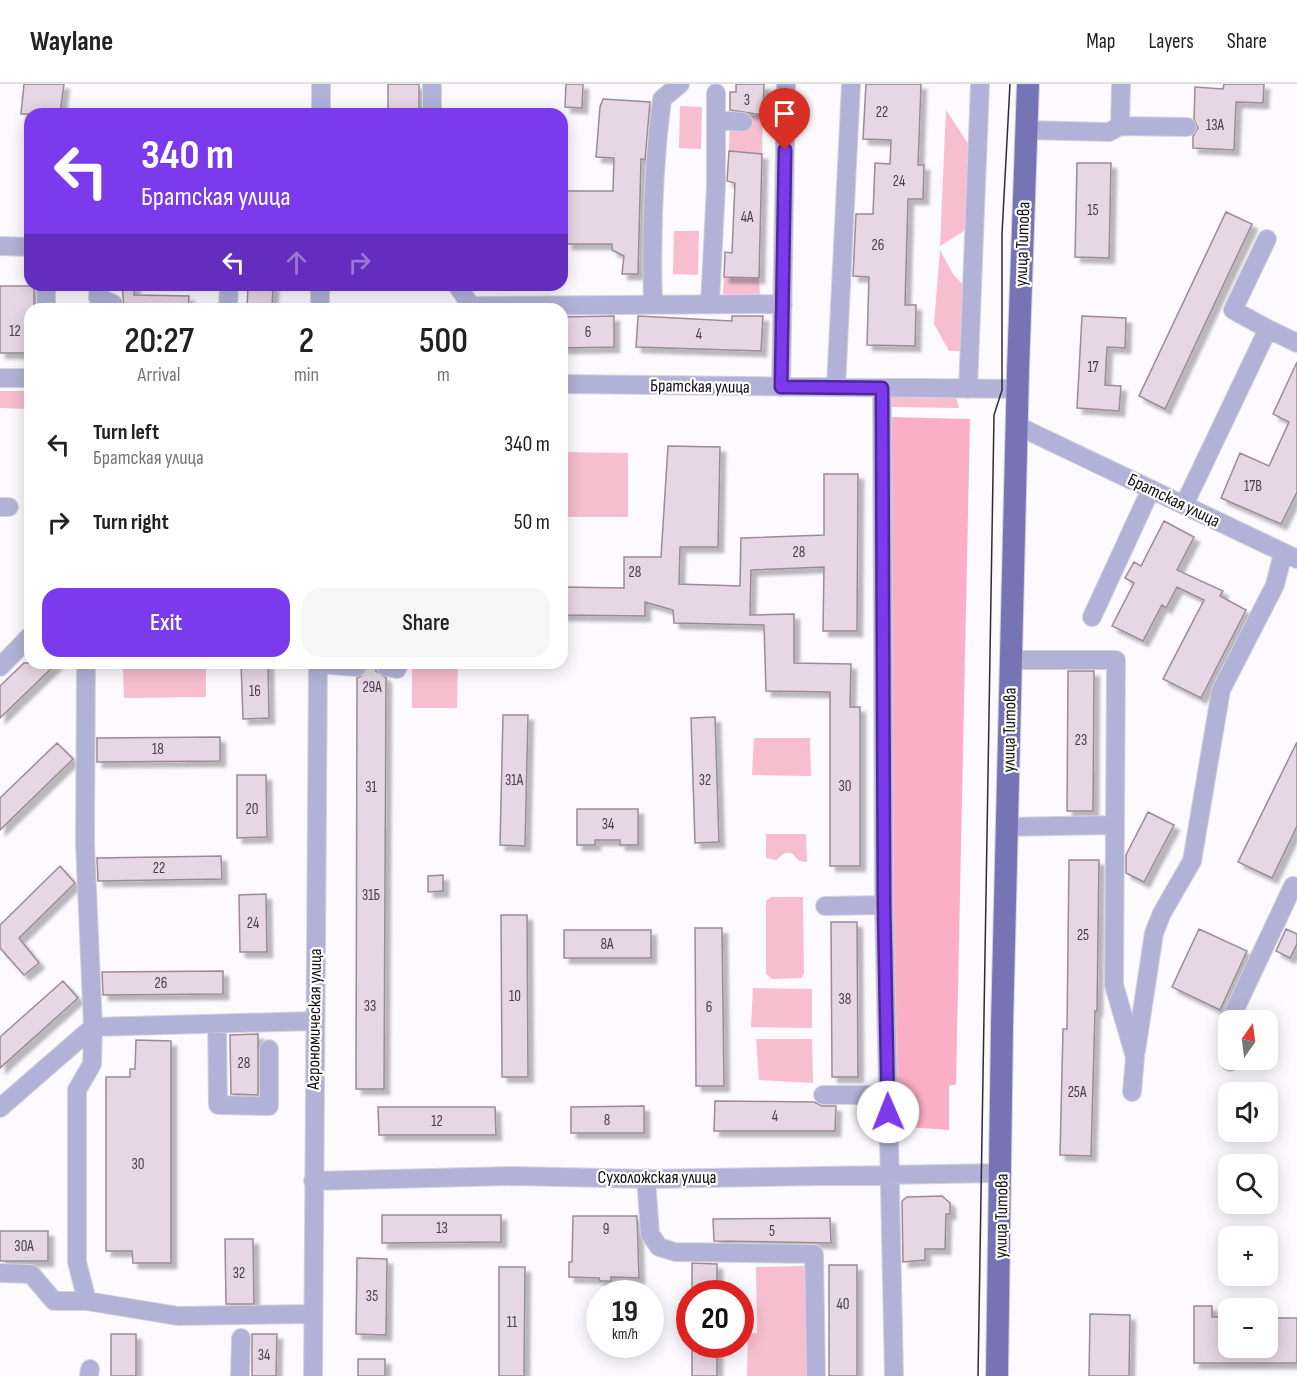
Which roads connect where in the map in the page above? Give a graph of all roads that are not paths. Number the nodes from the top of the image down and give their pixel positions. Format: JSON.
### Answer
{"nodes":[{"id":1,"x":321,"y":84,"type":"edge"},
{"id":2,"x":432,"y":84,"type":"edge"},
{"id":3,"x":680,"y":84,"type":"edge"},
{"id":4,"x":786,"y":84,"type":"edge"},
{"id":5,"x":851,"y":84,"type":"edge"},
{"id":6,"x":980,"y":84,"type":"edge"},
{"id":7,"x":1028,"y":84,"type":"edge"},
{"id":8,"x":1121,"y":84,"type":"edge"},
{"id":9,"x":716,"y":93,"type":"dead end"},
{"id":10,"x":321,"y":108,"type":"edge"},
{"id":11,"x":432,"y":108,"type":"edge"},
{"id":12,"x":716,"y":120,"type":"junction"},
{"id":13,"x":743,"y":122,"type":"dead end"},
{"id":14,"x":1120,"y":126,"type":"junction"},
{"id":15,"x":1187,"y":127,"type":"dead end"},
{"id":16,"x":1026,"y":130,"type":"junction"},
{"id":17,"x":1267,"y":239,"type":"dead end"},
{"id":18,"x":0,"y":246,"type":"edge"},
{"id":19,"x":24,"y":248,"type":"edge"},
{"id":20,"x":98,"y":291,"type":"edge"},
{"id":21,"x":111,"y":303,"type":"edge"},
{"id":22,"x":710,"y":303,"type":"junction"},
{"id":23,"x":653,"y":304,"type":"junction"},
{"id":24,"x":783,"y":304,"type":"junction"},
{"id":25,"x":568,"y":306,"type":"edge"},
{"id":26,"x":1268,"y":329,"type":"junction"},
{"id":27,"x":1297,"y":343,"type":"edge"},
{"id":28,"x":0,"y":378,"type":"edge"},
{"id":29,"x":24,"y":378,"type":"edge"},
{"id":30,"x":568,"y":384,"type":"edge"},
{"id":31,"x":781,"y":387,"type":"junction"},
{"id":32,"x":836,"y":387,"type":"junction"},
{"id":33,"x":882,"y":388,"type":"junction"},
{"id":34,"x":968,"y":389,"type":"junction"},
{"id":35,"x":1018,"y":389,"type":"junction"},
{"id":36,"x":1018,"y":426,"type":"junction"},
{"id":37,"x":1151,"y":489,"type":"junction"},
{"id":38,"x":1184,"y":505,"type":"junction"},
{"id":39,"x":1290,"y":556,"type":"edge"},
{"id":40,"x":1092,"y":617,"type":"dead end"},
{"id":41,"x":24,"y":642,"type":"edge"},
{"id":42,"x":1011,"y":660,"type":"junction"},
{"id":43,"x":0,"y":667,"type":"edge"},
{"id":44,"x":86,"y":669,"type":"edge"},
{"id":45,"x":318,"y":669,"type":"edge"},
{"id":46,"x":1114,"y":825,"type":"junction"},
{"id":47,"x":1007,"y":827,"type":"junction"},
{"id":48,"x":1296,"y":886,"type":"edge"},
{"id":49,"x":884,"y":905,"type":"junction"},
{"id":50,"x":825,"y":906,"type":"dead end"},
{"id":51,"x":1235,"y":1010,"type":"edge"},
{"id":52,"x":314,"y":1021,"type":"junction"},
{"id":53,"x":217,"y":1024,"type":"junction"},
{"id":54,"x":93,"y":1027,"type":"junction"},
{"id":55,"x":269,"y":1049,"type":"dead end"},
{"id":56,"x":1135,"y":1057,"type":"junction"},
{"id":57,"x":1132,"y":1092,"type":"dead end"},
{"id":58,"x":823,"y":1095,"type":"dead end"},
{"id":59,"x":888,"y":1095,"type":"junction"},
{"id":60,"x":0,"y":1108,"type":"edge"},
{"id":61,"x":1001,"y":1173,"type":"junction"},
{"id":62,"x":890,"y":1175,"type":"junction"},
{"id":63,"x":646,"y":1178,"type":"junction"},
{"id":64,"x":313,"y":1182,"type":"junction"},
{"id":65,"x":0,"y":1274,"type":"edge"},
{"id":66,"x":87,"y":1301,"type":"junction"},
{"id":67,"x":312,"y":1314,"type":"junction"},
{"id":68,"x":241,"y":1338,"type":"dead end"},
{"id":69,"x":240,"y":1376,"type":"edge"},
{"id":70,"x":313,"y":1376,"type":"edge"},
{"id":71,"x":816,"y":1376,"type":"edge"},
{"id":72,"x":894,"y":1376,"type":"edge"},
{"id":73,"x":997,"y":1376,"type":"edge"}],
"edges":[{"from":1,"to":10,"type":"street"},
{"from":2,"to":11,"type":"street"},
{"from":3,"to":23,"type":"street"},
{"from":4,"to":24,"type":"street"},
{"from":5,"to":32,"type":"street"},
{"from":6,"to":34,"type":"street"},
{"from":7,"to":16,"type":"main road","name":"улица Титова"},
{"from":8,"to":14,"type":"street"},
{"from":9,"to":12,"type":"street"},
{"from":12,"to":13,"type":"street"},
{"from":12,"to":22,"type":"street"},
{"from":14,"to":15,"type":"street"},
{"from":14,"to":16,"type":"street"},
{"from":16,"to":35,"type":"main road","name":"улица Титова"},
{"from":17,"to":26,"type":"street"},
{"from":18,"to":19,"type":"street"},
{"from":20,"to":21,"type":"street"},
{"from":22,"to":23,"type":"street"},
{"from":22,"to":24,"type":"street"},
{"from":23,"to":25,"type":"street"},
{"from":24,"to":31,"type":"street"},
{"from":26,"to":27,"type":"street"},
{"from":26,"to":38,"type":"street"},
{"from":28,"to":29,"type":"street"},
{"from":30,"to":31,"type":"street","name":"Братская улица"},
{"from":31,"to":32,"type":"street","name":"Братская улица"},
{"from":32,"to":33,"type":"street","name":"Братская улица"},
{"from":33,"to":34,"type":"street","name":"Братская улица"},
{"from":33,"to":49,"type":"street"},
{"from":34,"to":35,"type":"street","name":"Братская улица"},
{"from":35,"to":36,"type":"main road","name":"улица Титова"},
{"from":36,"to":37,"type":"street","name":"Братская улица"},
{"from":36,"to":42,"type":"main road","name":"улица Титова"},
{"from":37,"to":38,"type":"street","name":"Братская улица"},
{"from":37,"to":40,"type":"street"},
{"from":38,"to":39,"type":"street","name":"Братская улица"},
{"from":39,"to":56,"type":"street"},
{"from":41,"to":43,"type":"street"},
{"from":42,"to":46,"type":"street"},
{"from":42,"to":47,"type":"main road","name":"улица Титова"},
{"from":44,"to":54,"type":"street"},
{"from":45,"to":52,"type":"street","name":"Агрономическая улица"},
{"from":46,"to":47,"type":"street"},
{"from":46,"to":56,"type":"street"},
{"from":47,"to":61,"type":"main road","name":"улица Титова"},
{"from":48,"to":51,"type":"street"},
{"from":49,"to":50,"type":"street"},
{"from":49,"to":59,"type":"street"},
{"from":52,"to":53,"type":"street"},
{"from":52,"to":64,"type":"street","name":"Агрономическая улица"},
{"from":53,"to":54,"type":"street"},
{"from":53,"to":55,"type":"street"},
{"from":54,"to":60,"type":"street"},
{"from":54,"to":66,"type":"street"},
{"from":56,"to":57,"type":"street"},
{"from":58,"to":59,"type":"street"},
{"from":59,"to":62,"type":"street"},
{"from":61,"to":62,"type":"street","name":"Сухоложская улица"},
{"from":61,"to":73,"type":"main road","name":"улица Титова"},
{"from":62,"to":63,"type":"street","name":"Сухоложская улица"},
{"from":62,"to":72,"type":"street"},
{"from":63,"to":64,"type":"street","name":"Сухоложская улица"},
{"from":63,"to":71,"type":"street"},
{"from":64,"to":67,"type":"street","name":"Агрономическая улица"},
{"from":65,"to":66,"type":"street"},
{"from":66,"to":67,"type":"street"},
{"from":67,"to":70,"type":"street","name":"Агрономическая улица"},
{"from":68,"to":69,"type":"street"}]}
